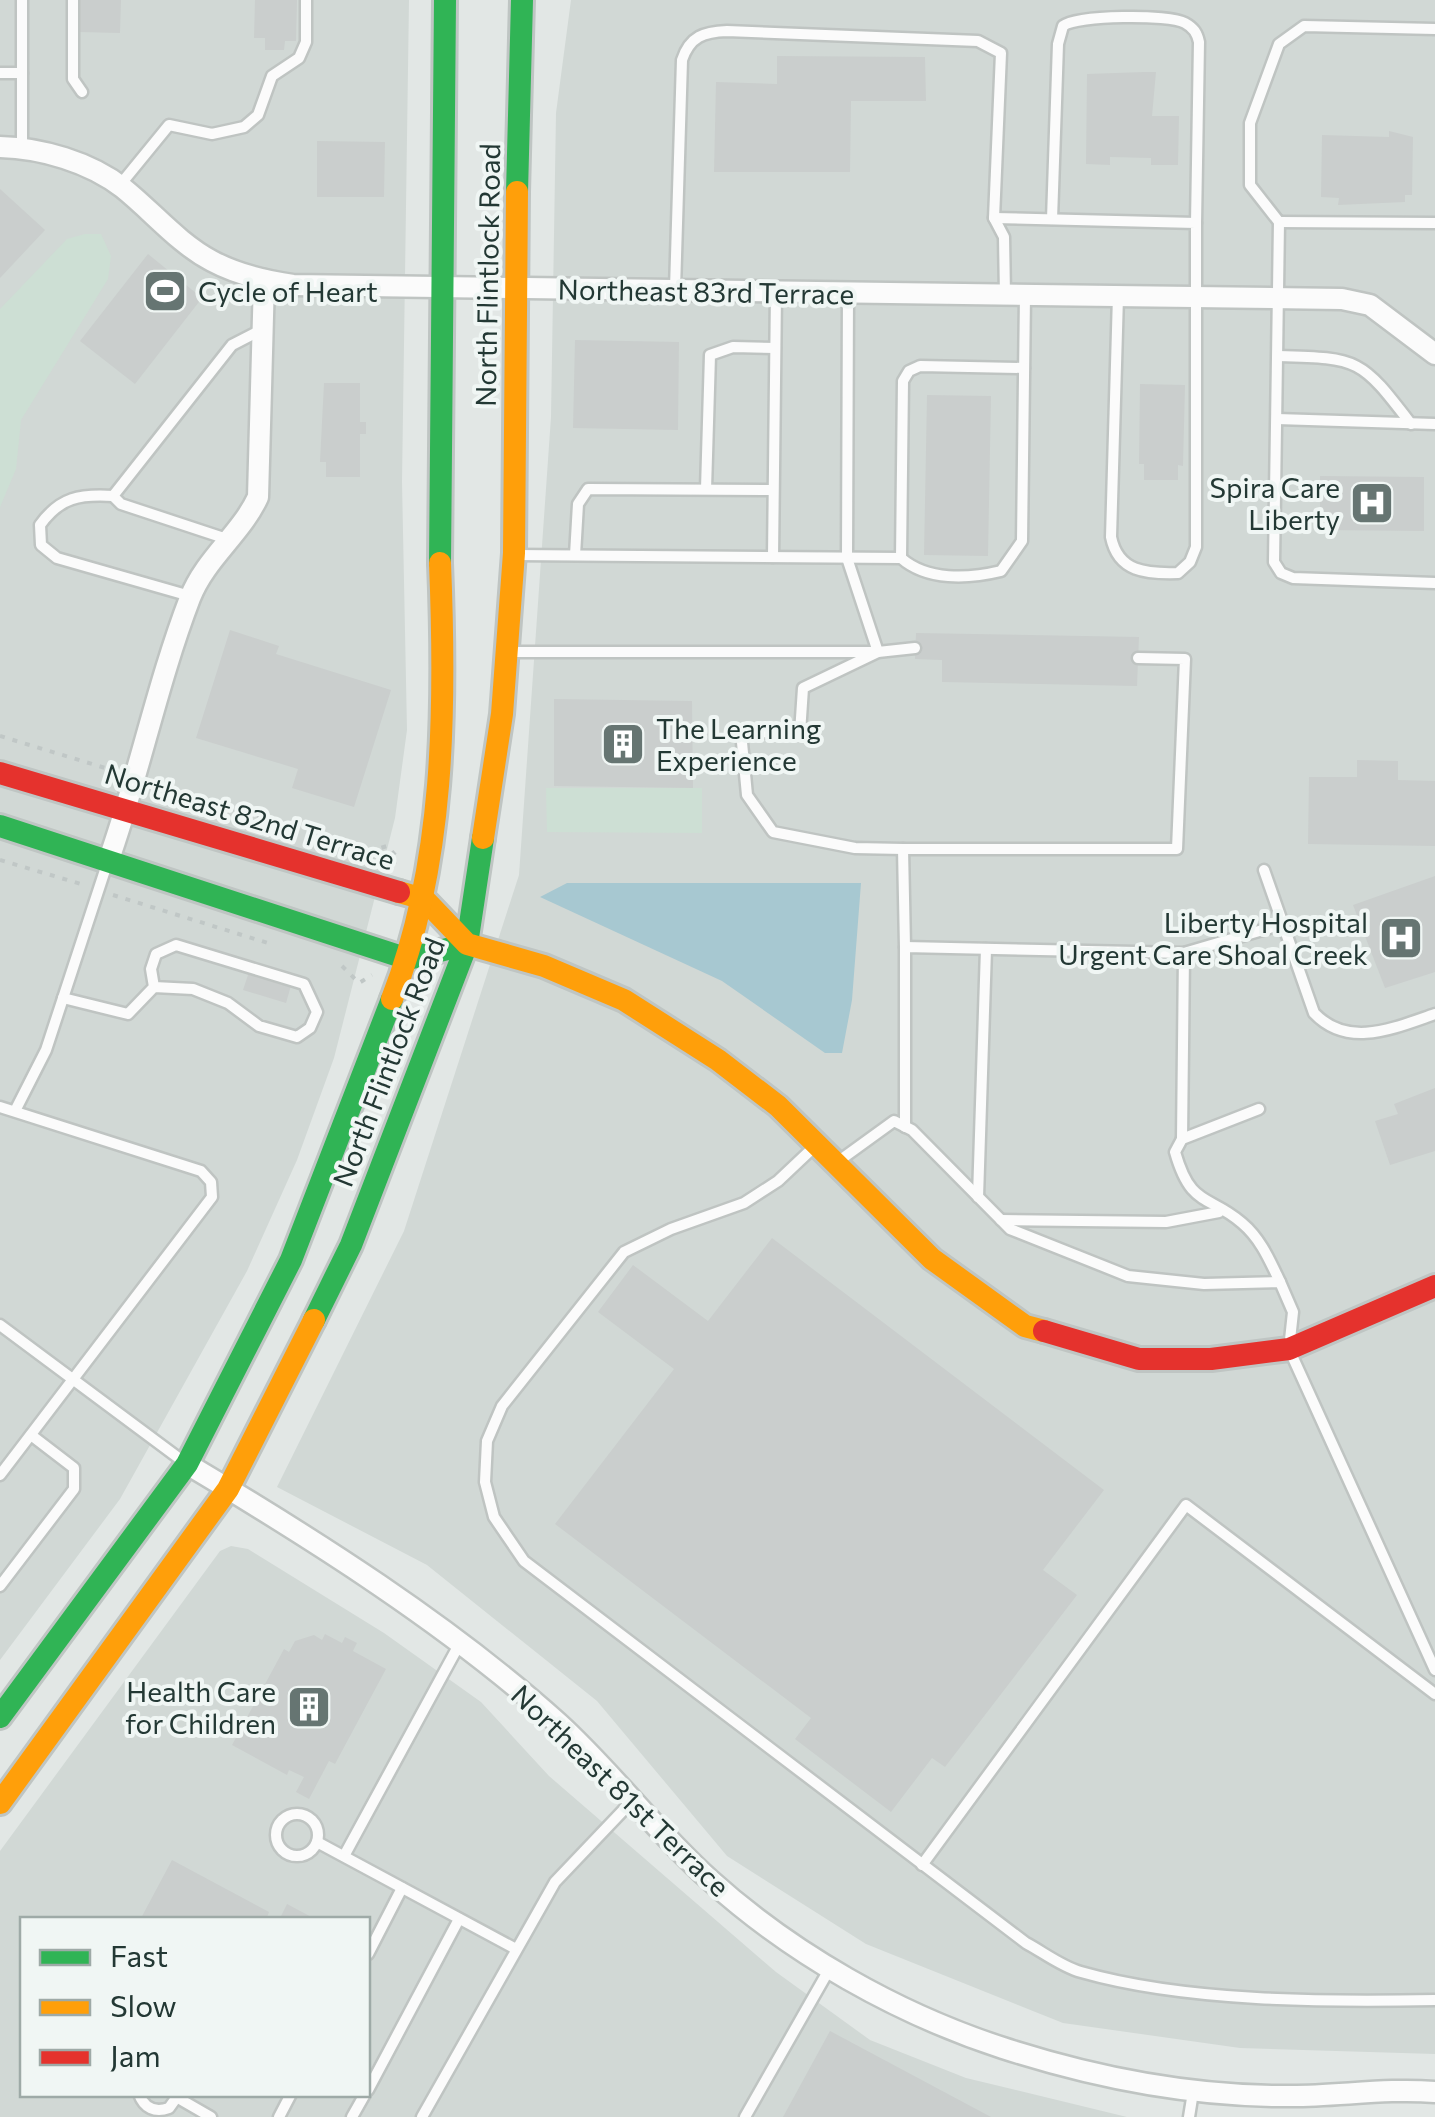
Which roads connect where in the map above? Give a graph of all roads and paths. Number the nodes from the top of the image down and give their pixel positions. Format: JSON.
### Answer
{"nodes":[{"id":1,"x":22,"y":0,"type":"edge"},
{"id":2,"x":74,"y":0,"type":"edge"},
{"id":3,"x":306,"y":0,"type":"edge"},
{"id":4,"x":445,"y":0,"type":"edge"},
{"id":5,"x":522,"y":0,"type":"edge"},
{"id":6,"x":1435,"y":28,"type":"edge"},
{"id":7,"x":0,"y":73,"type":"edge"},
{"id":8,"x":22,"y":73,"type":"junction"},
{"id":9,"x":82,"y":92,"type":"dead end"},
{"id":10,"x":11,"y":148,"type":"edge"},
{"id":11,"x":120,"y":185,"type":"junction"},
{"id":12,"x":994,"y":218,"type":"junction"},
{"id":13,"x":1052,"y":219,"type":"junction"},
{"id":14,"x":1280,"y":222,"type":"junction"},
{"id":15,"x":1196,"y":223,"type":"junction"},
{"id":16,"x":1435,"y":224,"type":"edge"},
{"id":17,"x":264,"y":280,"type":"junction"},
{"id":18,"x":514,"y":288,"type":"junction"},
{"id":19,"x":440,"y":290,"type":"junction"},
{"id":20,"x":675,"y":290,"type":"junction"},
{"id":21,"x":776,"y":292,"type":"junction"},
{"id":22,"x":848,"y":292,"type":"junction"},
{"id":23,"x":1015,"y":295,"type":"junction"},
{"id":24,"x":1118,"y":296,"type":"junction"},
{"id":25,"x":1194,"y":297,"type":"junction"},
{"id":26,"x":1279,"y":298,"type":"junction"},
{"id":27,"x":264,"y":328,"type":"junction"},
{"id":28,"x":775,"y":348,"type":"junction"},
{"id":29,"x":1435,"y":354,"type":"edge"},
{"id":30,"x":1278,"y":356,"type":"junction"},
{"id":31,"x":1024,"y":368,"type":"junction"},
{"id":32,"x":1277,"y":419,"type":"junction"},
{"id":33,"x":1411,"y":424,"type":"junction"},
{"id":34,"x":1435,"y":424,"type":"edge"},
{"id":35,"x":706,"y":489,"type":"junction"},
{"id":36,"x":773,"y":490,"type":"junction"},
{"id":37,"x":112,"y":496,"type":"junction"},
{"id":38,"x":227,"y":540,"type":"junction"},
{"id":39,"x":514,"y":555,"type":"junction"},
{"id":40,"x":575,"y":556,"type":"junction"},
{"id":41,"x":773,"y":557,"type":"junction"},
{"id":42,"x":848,"y":558,"type":"junction"},
{"id":43,"x":901,"y":558,"type":"junction"},
{"id":44,"x":1435,"y":583,"type":"edge"},
{"id":45,"x":190,"y":596,"type":"junction"},
{"id":46,"x":916,"y":648,"type":"dead end"},
{"id":47,"x":507,"y":652,"type":"junction"},
{"id":48,"x":878,"y":652,"type":"junction"},
{"id":49,"x":1138,"y":658,"type":"dead end"},
{"id":50,"x":0,"y":736,"type":"edge"},
{"id":51,"x":0,"y":773,"type":"edge"},
{"id":52,"x":136,"y":778,"type":"junction"},
{"id":53,"x":126,"y":811,"type":"junction"},
{"id":54,"x":0,"y":826,"type":"edge"},
{"id":55,"x":903,"y":849,"type":"junction"},
{"id":56,"x":108,"y":862,"type":"junction"},
{"id":57,"x":1264,"y":870,"type":"dead end"},
{"id":58,"x":392,"y":890,"type":"junction"},
{"id":59,"x":424,"y":899,"type":"junction"},
{"id":60,"x":1283,"y":924,"type":"junction"},
{"id":61,"x":466,"y":944,"type":"junction"},
{"id":62,"x":904,"y":946,"type":"junction"},
{"id":63,"x":986,"y":948,"type":"junction"},
{"id":64,"x":1184,"y":954,"type":"junction"},
{"id":65,"x":408,"y":960,"type":"junction"},
{"id":66,"x":154,"y":987,"type":"junction"},
{"id":67,"x":63,"y":998,"type":"junction"},
{"id":68,"x":1435,"y":1014,"type":"edge"},
{"id":69,"x":0,"y":1107,"type":"edge"},
{"id":70,"x":1259,"y":1109,"type":"dead end"},
{"id":71,"x":15,"y":1111,"type":"junction"},
{"id":72,"x":905,"y":1126,"type":"junction"},
{"id":73,"x":1182,"y":1140,"type":"junction"},
{"id":74,"x":817,"y":1145,"type":"junction"},
{"id":75,"x":835,"y":1164,"type":"junction"},
{"id":76,"x":978,"y":1197,"type":"junction"},
{"id":77,"x":1221,"y":1212,"type":"junction"},
{"id":78,"x":1001,"y":1220,"type":"junction"},
{"id":79,"x":1280,"y":1282,"type":"junction"},
{"id":80,"x":1435,"y":1286,"type":"edge"},
{"id":81,"x":0,"y":1326,"type":"edge"},
{"id":82,"x":1290,"y":1349,"type":"junction"},
{"id":83,"x":73,"y":1380,"type":"junction"},
{"id":84,"x":30,"y":1435,"type":"junction"},
{"id":85,"x":187,"y":1464,"type":"junction"},
{"id":86,"x":0,"y":1475,"type":"edge"},
{"id":87,"x":228,"y":1488,"type":"junction"},
{"id":88,"x":0,"y":1560,"type":"edge"},
{"id":89,"x":12,"y":1570,"type":"junction"},
{"id":90,"x":0,"y":1586,"type":"edge"},
{"id":91,"x":460,"y":1643,"type":"junction"},
{"id":92,"x":1435,"y":1670,"type":"edge"},
{"id":93,"x":1435,"y":1694,"type":"edge"},
{"id":94,"x":0,"y":1718,"type":"edge"},
{"id":95,"x":635,"y":1798,"type":"junction"},
{"id":96,"x":0,"y":1803,"type":"edge"},
{"id":97,"x":317,"y":1842,"type":"junction"},
{"id":98,"x":344,"y":1856,"type":"junction"},
{"id":99,"x":922,"y":1865,"type":"junction"},
{"id":100,"x":402,"y":1888,"type":"junction"},
{"id":101,"x":459,"y":1918,"type":"junction"},
{"id":102,"x":514,"y":1948,"type":"junction"},
{"id":103,"x":370,"y":1950,"type":"edge"},
{"id":104,"x":831,"y":1967,"type":"junction"},
{"id":105,"x":1435,"y":2000,"type":"edge"},
{"id":106,"x":370,"y":2085,"type":"edge"},
{"id":107,"x":1193,"y":2092,"type":"junction"},
{"id":108,"x":1435,"y":2092,"type":"edge"},
{"id":109,"x":140,"y":2097,"type":"edge"},
{"id":110,"x":177,"y":2097,"type":"edge"},
{"id":111,"x":197,"y":2114,"type":"edge"},
{"id":112,"x":211,"y":2117,"type":"edge"},
{"id":113,"x":422,"y":2117,"type":"edge"},
{"id":114,"x":745,"y":2117,"type":"edge"},
{"id":115,"x":1189,"y":2117,"type":"edge"}],
"edges":[{"from":1,"to":8,"type":"lane"},
{"from":2,"to":9,"type":"lane"},
{"from":3,"to":11,"type":"lane"},
{"from":4,"to":19,"type":"main road","name":"North Flintlock Road"},
{"from":5,"to":18,"type":"main road","name":"North Flintlock Road"},
{"from":6,"to":14,"type":"lane"},
{"from":7,"to":8,"type":"lane"},
{"from":8,"to":10,"type":"lane"},
{"from":10,"to":11,"type":"street","name":"Northeast 83rd Terrace"},
{"from":11,"to":17,"type":"street","name":"Northeast 83rd Terrace"},
{"from":12,"to":13,"type":"lane"},
{"from":12,"to":20,"type":"lane"},
{"from":12,"to":23,"type":"lane"},
{"from":13,"to":15,"type":"lane"},
{"from":13,"to":15,"type":"lane"},
{"from":14,"to":16,"type":"lane"},
{"from":14,"to":26,"type":"lane"},
{"from":15,"to":25,"type":"lane"},
{"from":17,"to":19,"type":"street","name":"Northeast 83rd Terrace"},
{"from":17,"to":27,"type":"street"},
{"from":18,"to":19,"type":"street","name":"Northeast 83rd Terrace"},
{"from":18,"to":20,"type":"street","name":"Northeast 83rd Terrace"},
{"from":18,"to":39,"type":"main road","name":"North Flintlock Road"},
{"from":19,"to":59,"type":"main road","name":"North Flintlock Road"},
{"from":20,"to":21,"type":"street","name":"Northeast 83rd Terrace"},
{"from":21,"to":22,"type":"street","name":"Northeast 83rd Terrace"},
{"from":21,"to":28,"type":"lane"},
{"from":22,"to":23,"type":"street","name":"Northeast 83rd Terrace"},
{"from":22,"to":42,"type":"lane"},
{"from":23,"to":24,"type":"street","name":"Northeast 83rd Terrace"},
{"from":23,"to":31,"type":"lane"},
{"from":24,"to":25,"type":"street","name":"Northeast 83rd Terrace"},
{"from":24,"to":25,"type":"lane"},
{"from":25,"to":26,"type":"street","name":"Northeast 83rd Terrace"},
{"from":26,"to":29,"type":"street","name":"Northeast 83rd Terrace"},
{"from":26,"to":30,"type":"lane"},
{"from":27,"to":37,"type":"lane"},
{"from":27,"to":38,"type":"street"},
{"from":28,"to":35,"type":"lane"},
{"from":28,"to":36,"type":"lane"},
{"from":30,"to":32,"type":"lane"},
{"from":30,"to":33,"type":"lane"},
{"from":31,"to":43,"type":"lane"},
{"from":31,"to":43,"type":"lane"},
{"from":32,"to":33,"type":"lane"},
{"from":32,"to":44,"type":"lane"},
{"from":33,"to":34,"type":"lane"},
{"from":35,"to":36,"type":"lane"},
{"from":35,"to":40,"type":"lane"},
{"from":36,"to":41,"type":"lane"},
{"from":37,"to":38,"type":"lane"},
{"from":37,"to":45,"type":"lane"},
{"from":38,"to":45,"type":"street"},
{"from":39,"to":40,"type":"lane"},
{"from":39,"to":47,"type":"main road","name":"North Flintlock Road"},
{"from":40,"to":41,"type":"lane"},
{"from":41,"to":42,"type":"lane"},
{"from":42,"to":43,"type":"lane"},
{"from":42,"to":48,"type":"lane"},
{"from":45,"to":52,"type":"street"},
{"from":46,"to":48,"type":"lane"},
{"from":47,"to":48,"type":"lane"},
{"from":47,"to":61,"type":"main road","name":"North Flintlock Road"},
{"from":48,"to":55,"type":"lane"},
{"from":49,"to":55,"type":"lane"},
{"from":50,"to":52,"type":"path"},
{"from":51,"to":53,"type":"main road","name":"Northeast 82nd Terrace"},
{"from":52,"to":53,"type":"street"},
{"from":52,"to":58,"type":"path"},
{"from":53,"to":56,"type":"street"},
{"from":53,"to":58,"type":"main road","name":"Northeast 82nd Terrace"},
{"from":54,"to":56,"type":"main road"},
{"from":55,"to":62,"type":"lane"},
{"from":56,"to":65,"type":"main road"},
{"from":56,"to":67,"type":"lane"},
{"from":57,"to":60,"type":"lane"},
{"from":58,"to":59,"type":"main road","name":"Northeast 82nd Terrace"},
{"from":59,"to":61,"type":"main road"},
{"from":59,"to":65,"type":"main road","name":"North Flintlock Road"},
{"from":60,"to":64,"type":"lane"},
{"from":60,"to":68,"type":"lane"},
{"from":61,"to":65,"type":"main road"},
{"from":61,"to":74,"type":"main road"},
{"from":61,"to":87,"type":"main road","name":"North Flintlock Road"},
{"from":62,"to":63,"type":"lane"},
{"from":62,"to":72,"type":"lane"},
{"from":63,"to":64,"type":"lane"},
{"from":63,"to":76,"type":"lane"},
{"from":64,"to":73,"type":"lane"},
{"from":65,"to":85,"type":"main road","name":"North Flintlock Road"},
{"from":66,"to":66,"type":"lane"},
{"from":66,"to":67,"type":"lane"},
{"from":67,"to":71,"type":"lane"},
{"from":69,"to":71,"type":"lane"},
{"from":70,"to":73,"type":"lane"},
{"from":71,"to":83,"type":"lane"},
{"from":72,"to":75,"type":"lane"},
{"from":72,"to":76,"type":"lane"},
{"from":73,"to":77,"type":"lane"},
{"from":74,"to":75,"type":"main road"},
{"from":74,"to":99,"type":"lane"},
{"from":75,"to":82,"type":"main road"},
{"from":76,"to":78,"type":"lane"},
{"from":77,"to":78,"type":"lane"},
{"from":77,"to":79,"type":"lane"},
{"from":78,"to":79,"type":"lane"},
{"from":79,"to":82,"type":"lane"},
{"from":80,"to":82,"type":"main road"},
{"from":81,"to":83,"type":"lane"},
{"from":82,"to":92,"type":"lane"},
{"from":83,"to":84,"type":"lane"},
{"from":83,"to":85,"type":"lane"},
{"from":84,"to":86,"type":"lane"},
{"from":84,"to":89,"type":"lane"},
{"from":85,"to":87,"type":"street","name":"Northeast 81st Terrace"},
{"from":85,"to":94,"type":"main road","name":"North Flintlock Road"},
{"from":87,"to":91,"type":"street","name":"Northeast 81st Terrace"},
{"from":87,"to":96,"type":"main road","name":"North Flintlock Road"},
{"from":88,"to":89,"type":"lane"},
{"from":89,"to":90,"type":"lane"},
{"from":91,"to":95,"type":"street","name":"Northeast 81st Terrace"},
{"from":91,"to":98,"type":"lane"},
{"from":93,"to":99,"type":"lane"},
{"from":95,"to":102,"type":"lane"},
{"from":95,"to":104,"type":"street","name":"Northeast 81st Terrace"},
{"from":97,"to":97,"type":"lane"},
{"from":97,"to":98,"type":"lane"},
{"from":98,"to":100,"type":"lane"},
{"from":99,"to":105,"type":"lane"},
{"from":100,"to":101,"type":"lane"},
{"from":100,"to":103,"type":"lane"},
{"from":101,"to":102,"type":"lane"},
{"from":101,"to":106,"type":"lane"},
{"from":102,"to":113,"type":"lane"},
{"from":104,"to":107,"type":"street","name":"Northeast 81st Terrace"},
{"from":104,"to":114,"type":"lane"},
{"from":107,"to":108,"type":"street","name":"Northeast 81st Terrace"},
{"from":107,"to":115,"type":"lane"},
{"from":109,"to":110,"type":"lane"},
{"from":111,"to":112,"type":"lane"}]}
